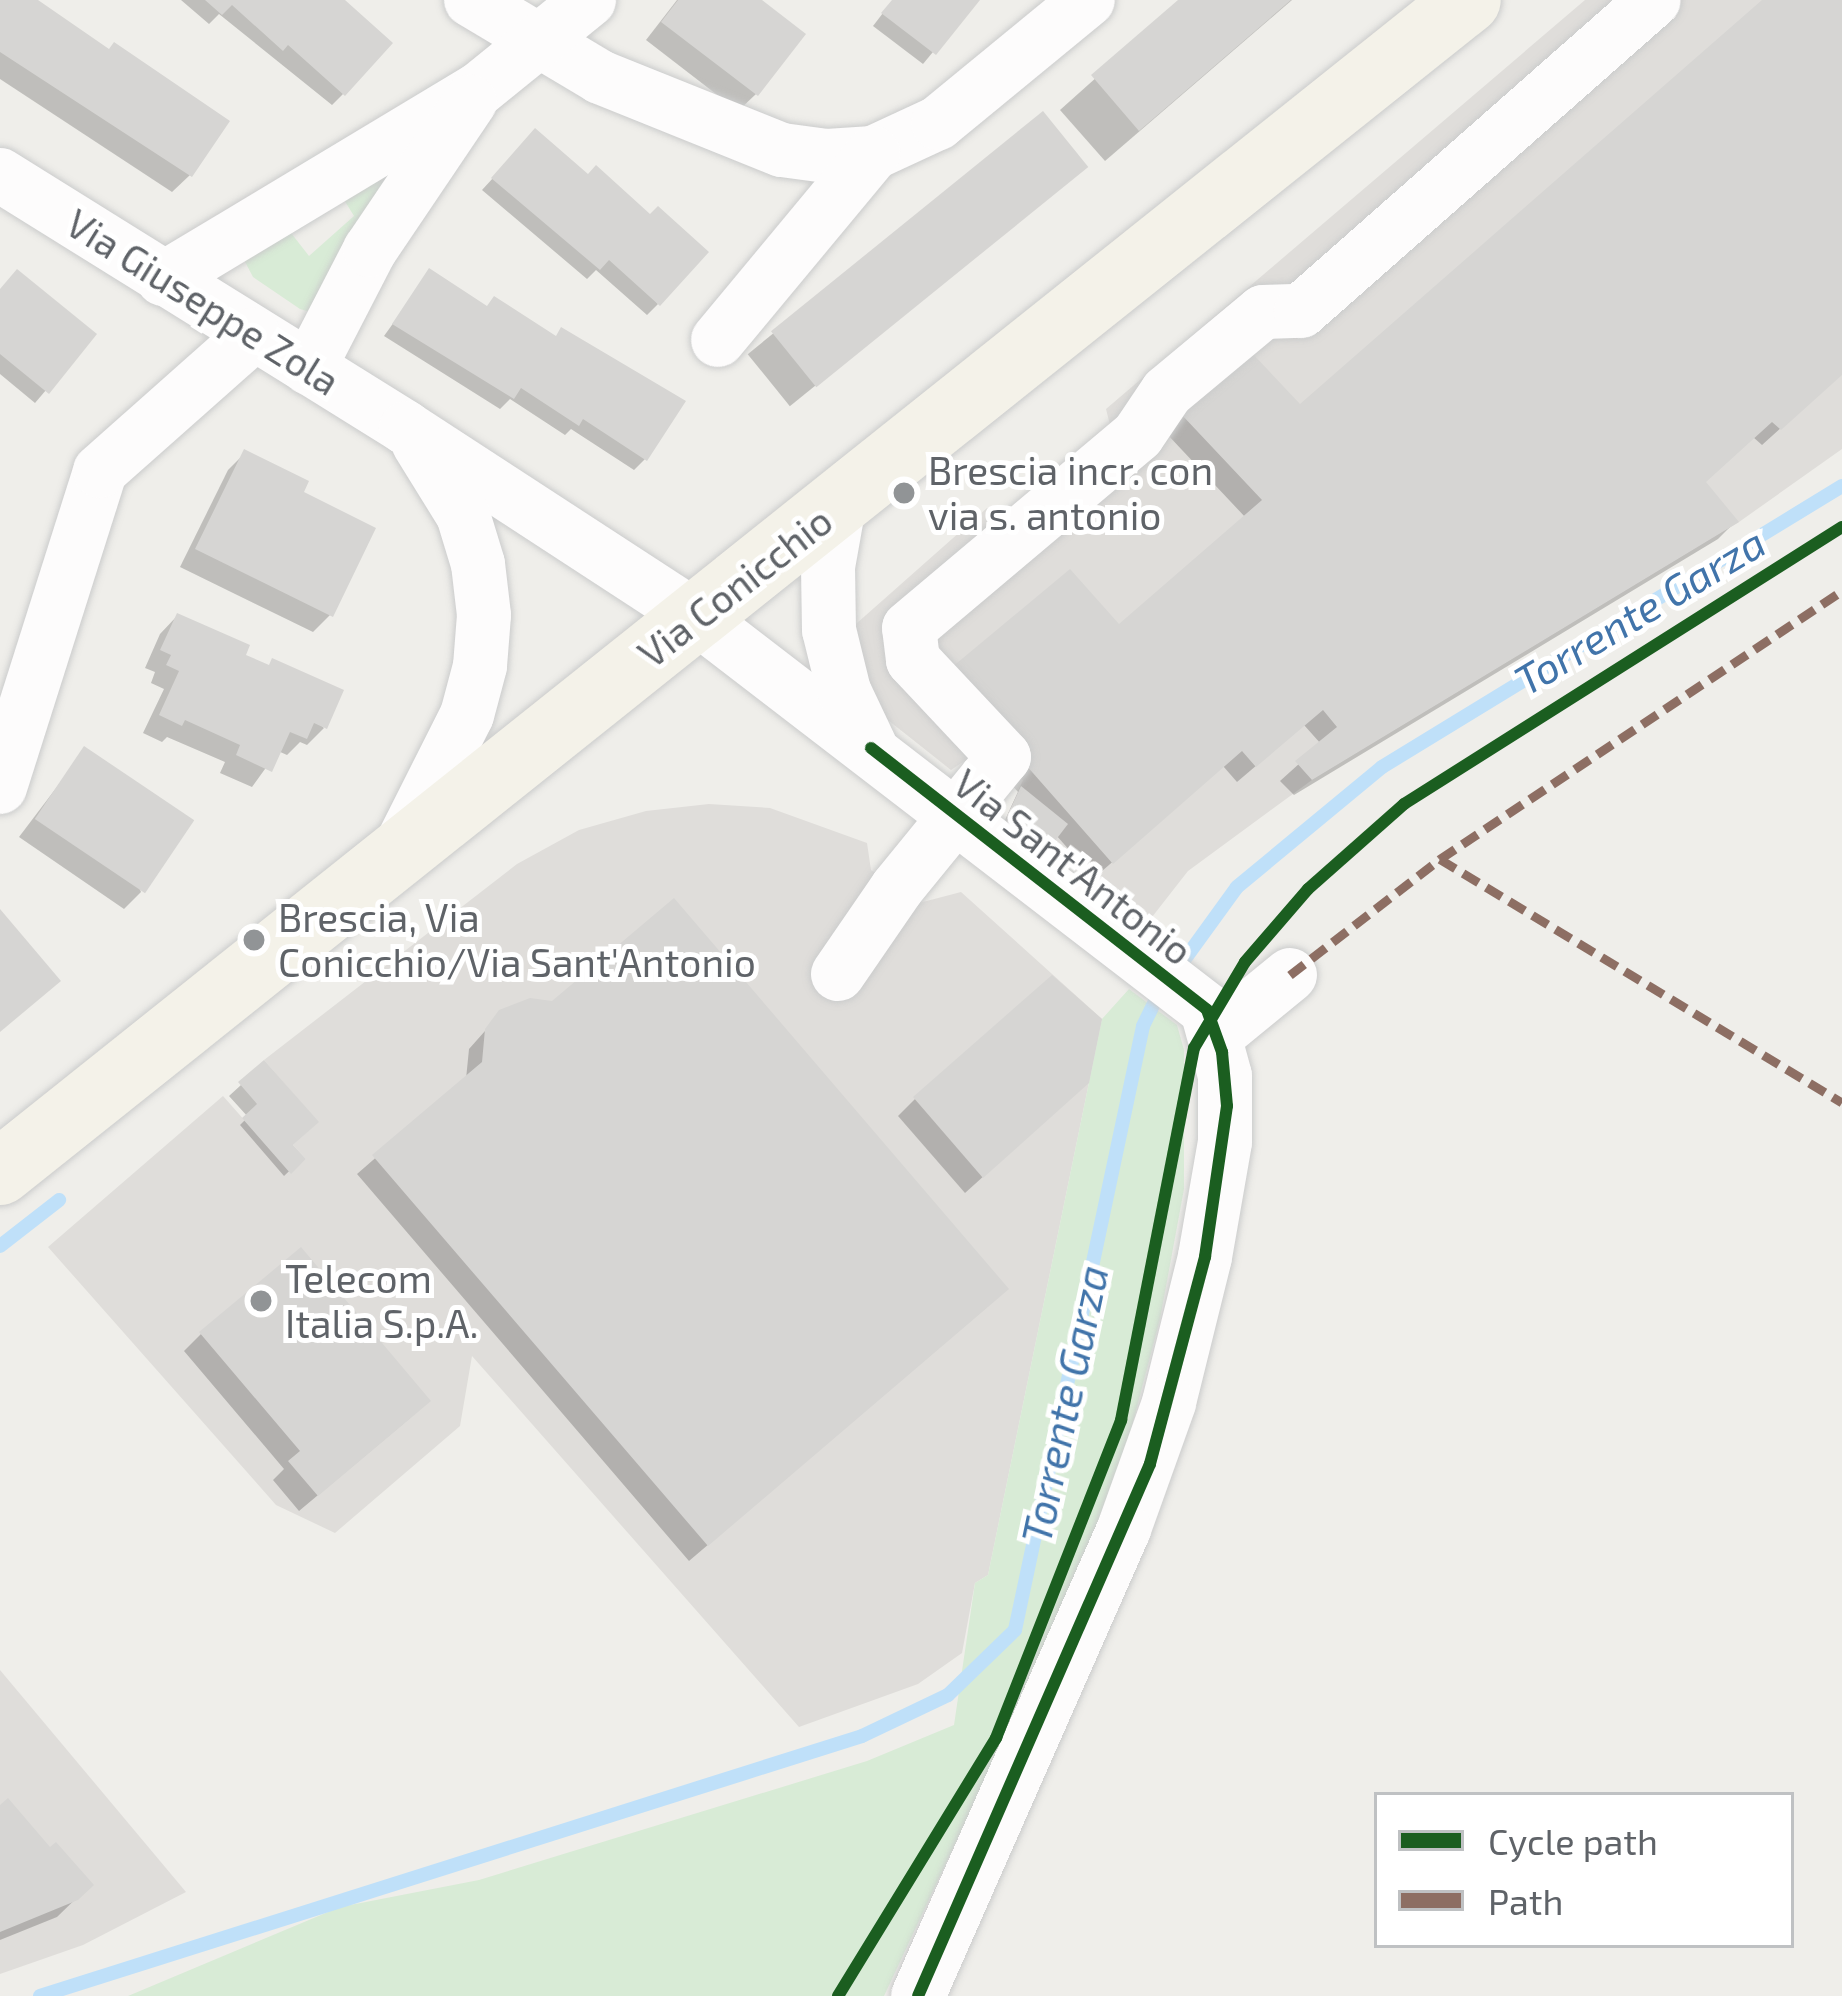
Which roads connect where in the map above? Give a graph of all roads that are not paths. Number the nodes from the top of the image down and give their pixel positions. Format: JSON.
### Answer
{"nodes":[{"id":1,"x":471,"y":0,"type":"edge"},
{"id":2,"x":590,"y":0,"type":"edge"},
{"id":3,"x":1088,"y":0,"type":"edge"},
{"id":4,"x":1468,"y":0,"type":"edge"},
{"id":5,"x":1654,"y":0,"type":"edge"},
{"id":6,"x":540,"y":42,"type":"junction"},
{"id":7,"x":478,"y":90,"type":"junction"},
{"id":8,"x":873,"y":152,"type":"junction"},
{"id":9,"x":0,"y":175,"type":"edge"},
{"id":10,"x":163,"y":279,"type":"junction"},
{"id":11,"x":253,"y":335,"type":"junction"},
{"id":12,"x":718,"y":340,"type":"dead end"},
{"id":13,"x":309,"y":368,"type":"junction"},
{"id":14,"x":406,"y":428,"type":"junction"},
{"id":15,"x":839,"y":505,"type":"junction"},
{"id":16,"x":696,"y":617,"type":"junction"},
{"id":17,"x":871,"y":748,"type":"junction"},
{"id":18,"x":0,"y":788,"type":"edge"},
{"id":19,"x":958,"y":815,"type":"junction"},
{"id":20,"x":399,"y":850,"type":"junction"},
{"id":21,"x":838,"y":974,"type":"dead end"},
{"id":22,"x":1290,"y":975,"type":"dead end"},
{"id":23,"x":1213,"y":1022,"type":"junction"},
{"id":24,"x":0,"y":1172,"type":"edge"},
{"id":25,"x":917,"y":1996,"type":"edge"}],
"edges":[{"from":1,"to":6,"type":"street"},
{"from":2,"to":6,"type":"street"},
{"from":3,"to":8,"type":"street"},
{"from":4,"to":15,"type":"main road","name":"Via Conicchio"},
{"from":5,"to":19,"type":"street"},
{"from":6,"to":7,"type":"street"},
{"from":6,"to":8,"type":"street"},
{"from":7,"to":10,"type":"street"},
{"from":7,"to":13,"type":"street"},
{"from":8,"to":12,"type":"street"},
{"from":9,"to":10,"type":"street","name":"Via Giuseppe Zola"},
{"from":10,"to":11,"type":"street","name":"Via Giuseppe Zola"},
{"from":11,"to":13,"type":"street","name":"Via Giuseppe Zola"},
{"from":11,"to":18,"type":"street"},
{"from":13,"to":14,"type":"street","name":"Via Giuseppe Zola"},
{"from":14,"to":16,"type":"street","name":"Via Giuseppe Zola"},
{"from":14,"to":20,"type":"street","name":"Via Giuseppe Zola"},
{"from":15,"to":16,"type":"main road","name":"Via Conicchio"},
{"from":15,"to":17,"type":"street","name":"Via Sant'Antonio"},
{"from":16,"to":17,"type":"street","name":"Via Sant'Antonio"},
{"from":16,"to":20,"type":"main road","name":"Via Conicchio"},
{"from":17,"to":19,"type":"street","name":"Via Sant'Antonio"},
{"from":19,"to":21,"type":"street"},
{"from":19,"to":23,"type":"street","name":"Via Sant'Antonio"},
{"from":20,"to":24,"type":"main road","name":"Via Conicchio"},
{"from":22,"to":23,"type":"street"},
{"from":23,"to":25,"type":"street"}]}
